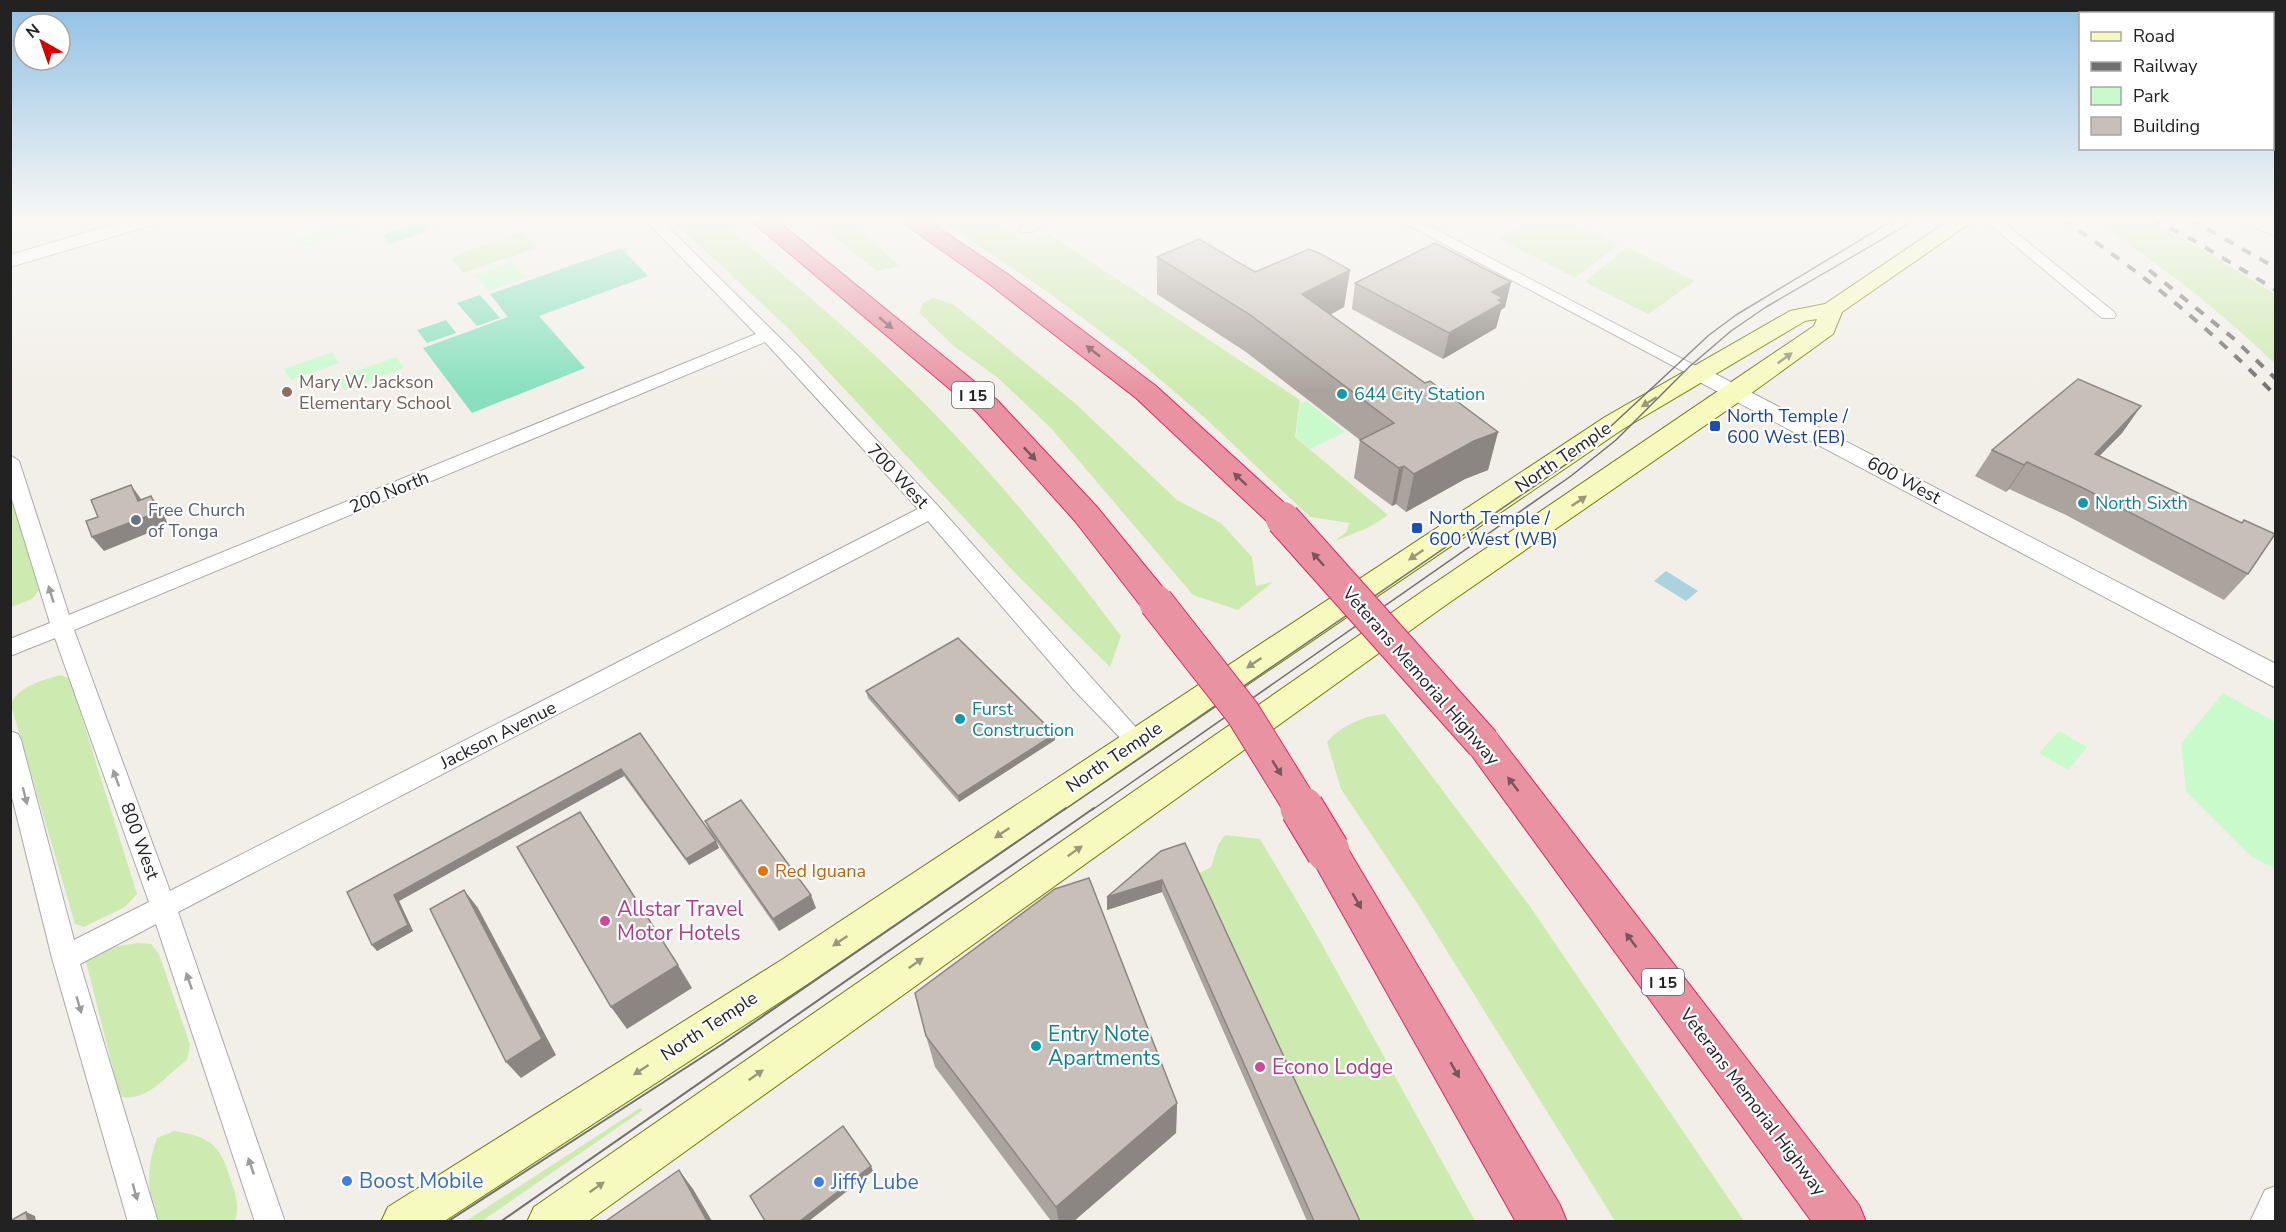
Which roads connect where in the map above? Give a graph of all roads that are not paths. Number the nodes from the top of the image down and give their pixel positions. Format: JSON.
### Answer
{"nodes":[{"id":1,"x":708,"y":276,"type":"edge"},
{"id":2,"x":830,"y":276,"type":"edge"},
{"id":3,"x":995,"y":276,"type":"edge"},
{"id":4,"x":1515,"y":276,"type":"edge"},
{"id":5,"x":1881,"y":276,"type":"edge"},
{"id":6,"x":2061,"y":276,"type":"edge"},
{"id":7,"x":1832,"y":309,"type":"junction"},
{"id":8,"x":2108,"y":315,"type":"dead end"},
{"id":9,"x":767,"y":335,"type":"junction"},
{"id":10,"x":1700,"y":373,"type":"junction"},
{"id":11,"x":1737,"y":392,"type":"junction"},
{"id":12,"x":10,"y":461,"type":"edge"},
{"id":13,"x":931,"y":511,"type":"junction"},
{"id":14,"x":62,"y":627,"type":"junction"},
{"id":15,"x":10,"y":648,"type":"edge"},
{"id":16,"x":2276,"y":677,"type":"edge"},
{"id":17,"x":10,"y":740,"type":"edge"},
{"id":18,"x":1137,"y":741,"type":"junction"},
{"id":19,"x":164,"y":908,"type":"junction"},
{"id":20,"x":65,"y":958,"type":"junction"},
{"id":21,"x":2276,"y":1201,"type":"edge"},
{"id":22,"x":143,"y":1221,"type":"edge"},
{"id":23,"x":270,"y":1221,"type":"edge"},
{"id":24,"x":403,"y":1221,"type":"edge"},
{"id":25,"x":549,"y":1221,"type":"edge"},
{"id":26,"x":1543,"y":1221,"type":"edge"},
{"id":27,"x":1842,"y":1221,"type":"edge"},
{"id":28,"x":2265,"y":1221,"type":"edge"}],
"edges":[{"from":1,"to":9,"type":"street","name":"700 West"},
{"from":2,"to":26,"type":"highway","number":"I 15","one_way":true,"bridge":true},
{"from":27,"to":3,"type":"highway","name":"Veterans Memorial Highway","number":"I 15","one_way":true,"bridge":true},
{"from":4,"to":10,"type":"street","name":"600 West"},
{"from":5,"to":7,"type":"main road","name":"North Temple"},
{"from":6,"to":8,"type":"street"},
{"from":7,"to":10,"type":"main road","name":"North Temple"},
{"from":11,"to":7,"type":"main road","name":"North Temple","one_way":true},
{"from":9,"to":13,"type":"street","name":"700 West"},
{"from":9,"to":14,"type":"street","name":"200 North"},
{"from":10,"to":11,"type":"street","name":"600 West"},
{"from":10,"to":18,"type":"main road","name":"North Temple","one_way":true},
{"from":11,"to":16,"type":"street","name":"600 West"},
{"from":25,"to":11,"type":"main road","name":"North Temple","one_way":true},
{"from":14,"to":12,"type":"street","name":"800 West","one_way":true},
{"from":13,"to":18,"type":"street","name":"700 West"},
{"from":13,"to":19,"type":"street","name":"Jackson Avenue"},
{"from":14,"to":15,"type":"street","name":"200 North"},
{"from":19,"to":14,"type":"street","name":"800 West","one_way":true},
{"from":17,"to":20,"type":"street","one_way":true},
{"from":18,"to":24,"type":"main road","name":"North Temple","one_way":true},
{"from":19,"to":20,"type":"street","name":"Jackson Avenue"},
{"from":23,"to":19,"type":"street","name":"800 West","one_way":true},
{"from":20,"to":22,"type":"street","one_way":true},
{"from":21,"to":28,"type":"street"}]}
